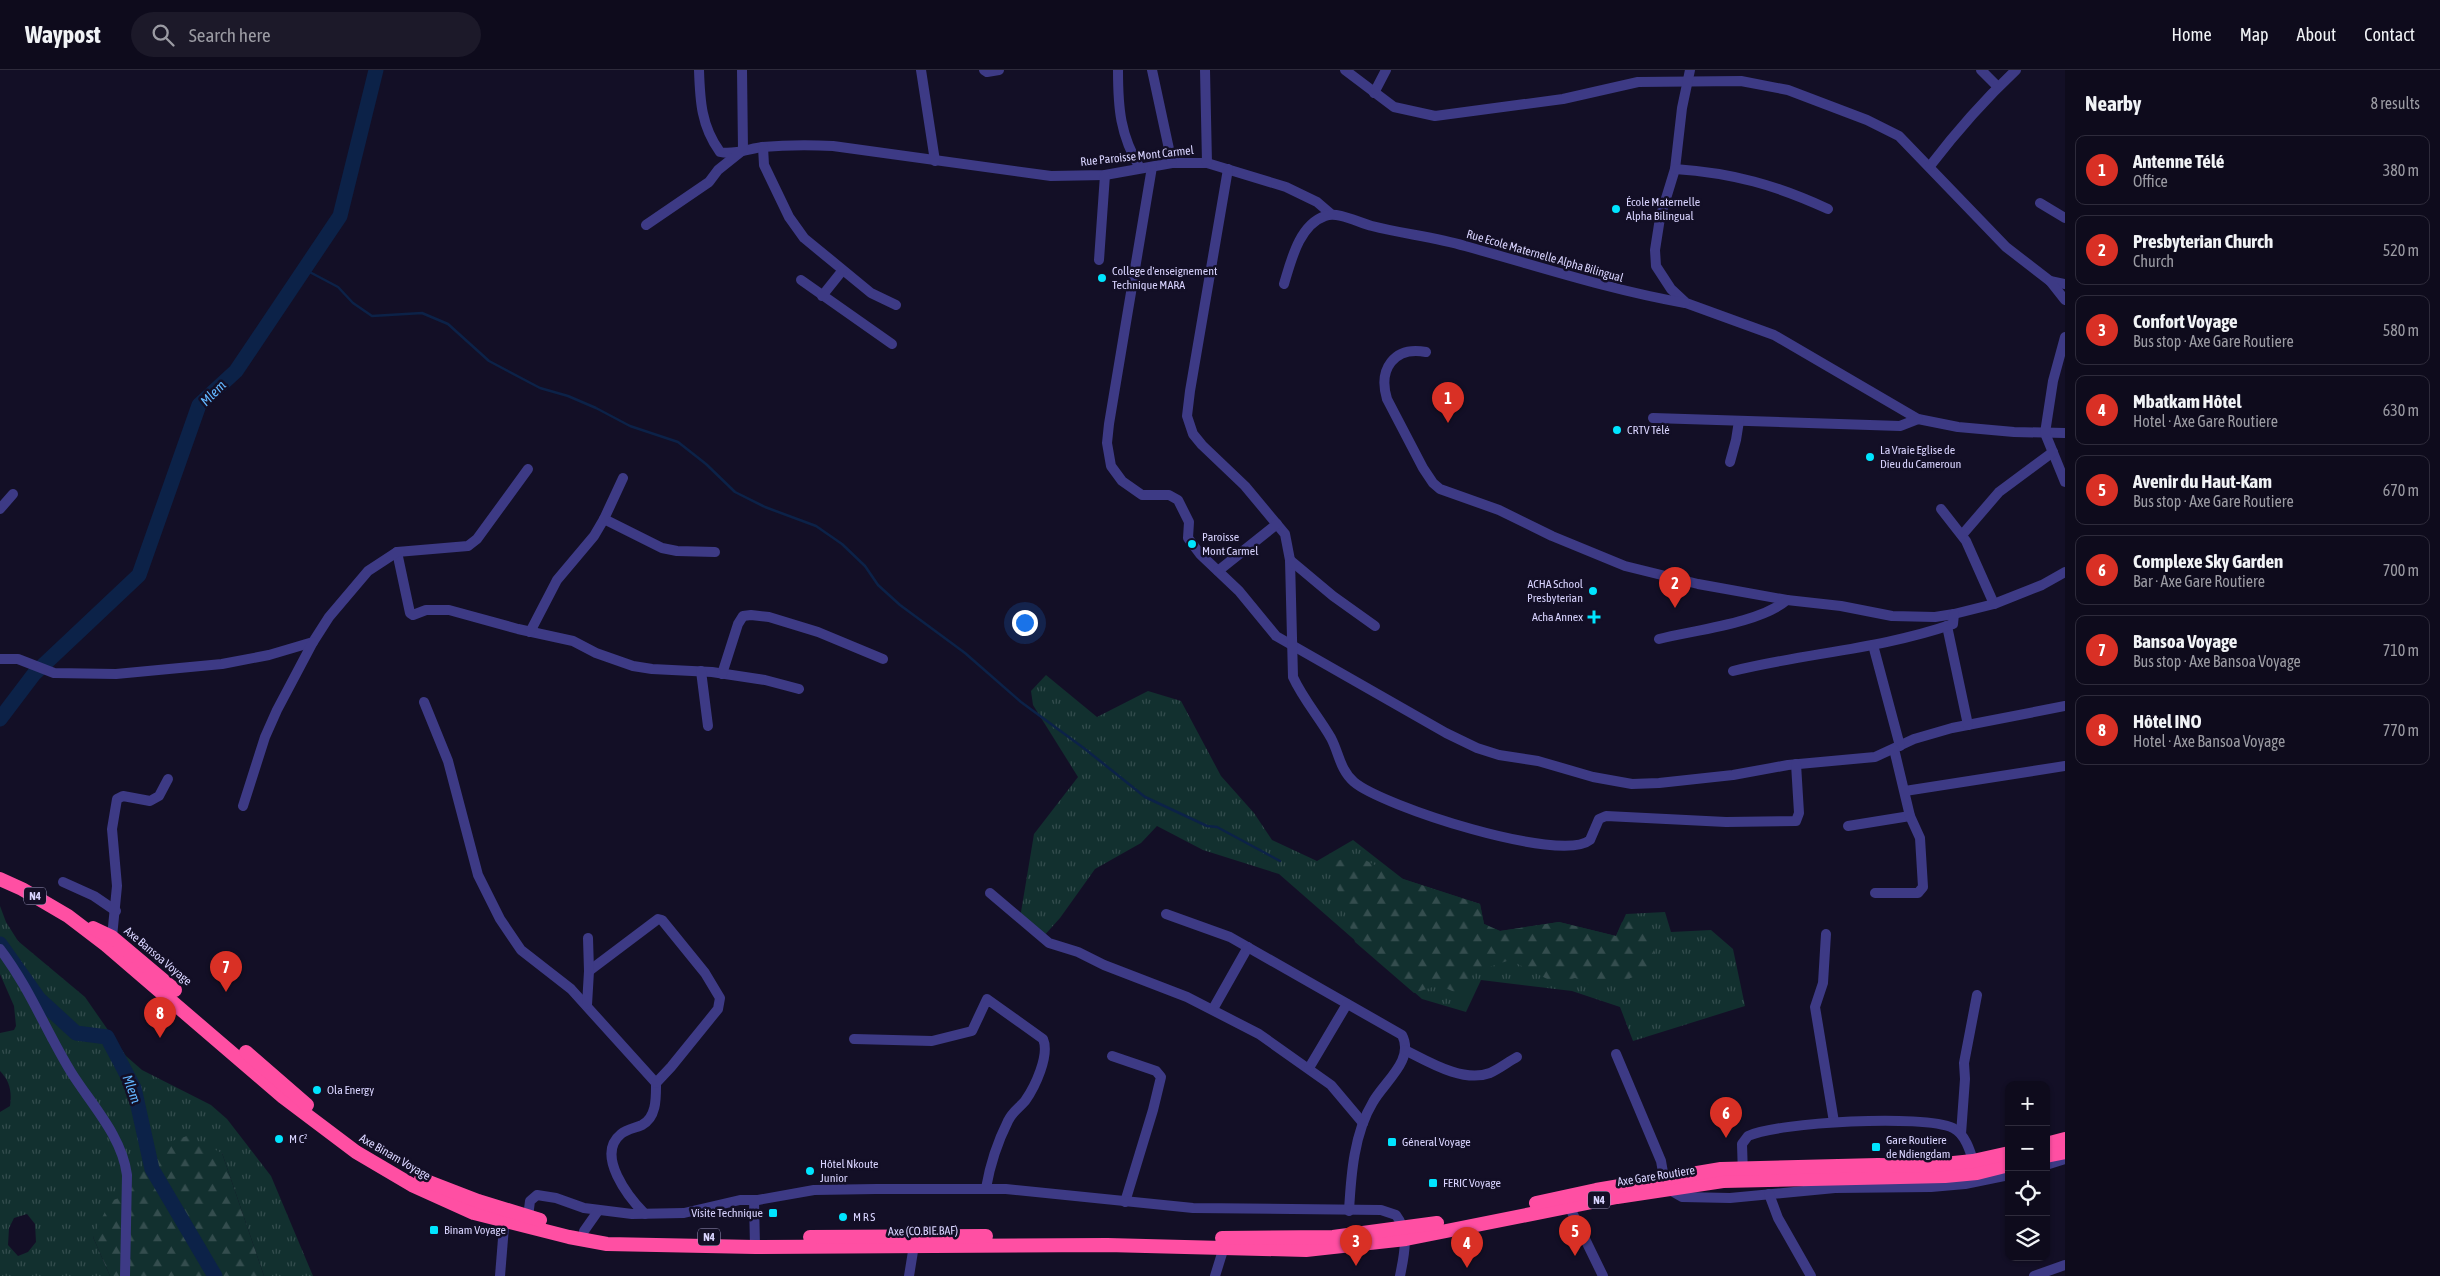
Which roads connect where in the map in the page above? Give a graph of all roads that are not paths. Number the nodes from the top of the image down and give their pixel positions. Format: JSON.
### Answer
{"nodes":[{"id":1,"x":699,"y":70,"type":"edge"},
{"id":2,"x":742,"y":70,"type":"edge"},
{"id":3,"x":921,"y":70,"type":"edge"},
{"id":4,"x":984,"y":70,"type":"edge"},
{"id":5,"x":998,"y":70,"type":"edge"},
{"id":6,"x":1118,"y":70,"type":"edge"},
{"id":7,"x":1152,"y":70,"type":"edge"},
{"id":8,"x":1205,"y":70,"type":"edge"},
{"id":9,"x":1345,"y":70,"type":"edge"},
{"id":10,"x":1386,"y":70,"type":"edge"},
{"id":11,"x":1981,"y":70,"type":"edge"},
{"id":12,"x":2016,"y":70,"type":"edge"},
{"id":13,"x":1689,"y":75,"type":"edge"},
{"id":14,"x":1998,"y":87,"type":"junction"},
{"id":15,"x":1374,"y":93,"type":"junction"},
{"id":16,"x":763,"y":147,"type":"junction"},
{"id":17,"x":742,"y":150,"type":"junction"},
{"id":18,"x":935,"y":161,"type":"junction"},
{"id":19,"x":1172,"y":163,"type":"junction"},
{"id":20,"x":1207,"y":163,"type":"junction"},
{"id":21,"x":1930,"y":166,"type":"junction"},
{"id":22,"x":1152,"y":167,"type":"junction"},
{"id":23,"x":1140,"y":168,"type":"junction"},
{"id":24,"x":1228,"y":169,"type":"junction"},
{"id":25,"x":1675,"y":170,"type":"junction"},
{"id":26,"x":1105,"y":175,"type":"junction"},
{"id":27,"x":2040,"y":203,"type":"dead end"},
{"id":28,"x":1828,"y":209,"type":"dead end"},
{"id":29,"x":1331,"y":214,"type":"junction"},
{"id":30,"x":2065,"y":218,"type":"edge"},
{"id":31,"x":646,"y":225,"type":"dead end"},
{"id":32,"x":1099,"y":260,"type":"dead end"},
{"id":33,"x":842,"y":271,"type":"junction"},
{"id":34,"x":802,"y":280,"type":"dead end"},
{"id":35,"x":2050,"y":281,"type":"junction"},
{"id":36,"x":1284,"y":284,"type":"dead end"},
{"id":37,"x":2065,"y":284,"type":"edge"},
{"id":38,"x":822,"y":296,"type":"junction"},
{"id":39,"x":2065,"y":300,"type":"edge"},
{"id":40,"x":1686,"y":303,"type":"junction"},
{"id":41,"x":896,"y":306,"type":"dead end"},
{"id":42,"x":2065,"y":337,"type":"edge"},
{"id":43,"x":892,"y":344,"type":"dead end"},
{"id":44,"x":1426,"y":352,"type":"dead end"},
{"id":45,"x":1654,"y":418,"type":"dead end"},
{"id":46,"x":1918,"y":419,"type":"junction"},
{"id":47,"x":1739,"y":421,"type":"junction"},
{"id":48,"x":2045,"y":433,"type":"junction"},
{"id":49,"x":2065,"y":433,"type":"edge"},
{"id":50,"x":2053,"y":452,"type":"junction"},
{"id":51,"x":1730,"y":462,"type":"dead end"},
{"id":52,"x":528,"y":469,"type":"dead end"},
{"id":53,"x":622,"y":478,"type":"dead end"},
{"id":54,"x":2065,"y":482,"type":"edge"},
{"id":55,"x":13,"y":494,"type":"dead end"},
{"id":56,"x":0,"y":509,"type":"edge"},
{"id":57,"x":1942,"y":509,"type":"dead end"},
{"id":58,"x":604,"y":519,"type":"junction"},
{"id":59,"x":1277,"y":524,"type":"junction"},
{"id":60,"x":1962,"y":535,"type":"junction"},
{"id":61,"x":396,"y":552,"type":"junction"},
{"id":62,"x":715,"y":552,"type":"dead end"},
{"id":63,"x":1290,"y":560,"type":"junction"},
{"id":64,"x":1218,"y":571,"type":"junction"},
{"id":65,"x":2065,"y":572,"type":"edge"},
{"id":66,"x":1787,"y":600,"type":"junction"},
{"id":67,"x":1994,"y":604,"type":"junction"},
{"id":68,"x":1954,"y":614,"type":"junction"},
{"id":69,"x":1375,"y":626,"type":"dead end"},
{"id":70,"x":1947,"y":626,"type":"junction"},
{"id":71,"x":530,"y":632,"type":"junction"},
{"id":72,"x":1659,"y":639,"type":"dead end"},
{"id":73,"x":313,"y":642,"type":"junction"},
{"id":74,"x":1291,"y":644,"type":"junction"},
{"id":75,"x":1873,"y":646,"type":"junction"},
{"id":76,"x":0,"y":659,"type":"edge"},
{"id":77,"x":883,"y":659,"type":"dead end"},
{"id":78,"x":702,"y":671,"type":"junction"},
{"id":79,"x":1733,"y":671,"type":"dead end"},
{"id":80,"x":722,"y":674,"type":"junction"},
{"id":81,"x":798,"y":690,"type":"dead end"},
{"id":82,"x":424,"y":702,"type":"dead end"},
{"id":83,"x":2065,"y":706,"type":"edge"},
{"id":84,"x":1968,"y":725,"type":"junction"},
{"id":85,"x":708,"y":726,"type":"dead end"},
{"id":86,"x":1897,"y":748,"type":"junction"},
{"id":87,"x":1796,"y":764,"type":"junction"},
{"id":88,"x":2065,"y":766,"type":"edge"},
{"id":89,"x":168,"y":779,"type":"dead end"},
{"id":90,"x":1905,"y":791,"type":"junction"},
{"id":91,"x":243,"y":806,"type":"dead end"},
{"id":92,"x":1910,"y":816,"type":"junction"},
{"id":93,"x":1848,"y":826,"type":"dead end"},
{"id":94,"x":0,"y":879,"type":"edge"},
{"id":95,"x":64,"y":882,"type":"dead end"},
{"id":96,"x":990,"y":893,"type":"dead end"},
{"id":97,"x":1875,"y":893,"type":"dead end"},
{"id":98,"x":116,"y":910,"type":"junction"},
{"id":99,"x":1166,"y":914,"type":"dead end"},
{"id":100,"x":1826,"y":934,"type":"dead end"},
{"id":101,"x":588,"y":938,"type":"dead end"},
{"id":102,"x":109,"y":941,"type":"junction"},
{"id":103,"x":1248,"y":947,"type":"junction"},
{"id":104,"x":0,"y":949,"type":"edge"},
{"id":105,"x":589,"y":971,"type":"junction"},
{"id":106,"x":1977,"y":995,"type":"dead end"},
{"id":107,"x":1347,"y":1004,"type":"junction"},
{"id":108,"x":587,"y":1006,"type":"junction"},
{"id":109,"x":1212,"y":1009,"type":"junction"},
{"id":110,"x":854,"y":1039,"type":"dead end"},
{"id":111,"x":1405,"y":1050,"type":"junction"},
{"id":112,"x":1616,"y":1054,"type":"dead end"},
{"id":113,"x":1112,"y":1056,"type":"dead end"},
{"id":114,"x":1517,"y":1057,"type":"dead end"},
{"id":115,"x":1309,"y":1068,"type":"junction"},
{"id":116,"x":656,"y":1083,"type":"junction"},
{"id":117,"x":286,"y":1093,"type":"joint"},
{"id":118,"x":1834,"y":1122,"type":"junction"},
{"id":119,"x":1363,"y":1123,"type":"junction"},
{"id":120,"x":1961,"y":1134,"type":"junction"},
{"id":121,"x":2065,"y":1139,"type":"edge"},
{"id":122,"x":2050,"y":1143,"type":"edge"},
{"id":123,"x":2065,"y":1152,"type":"edge"},
{"id":124,"x":2005,"y":1155,"type":"edge"},
{"id":125,"x":2050,"y":1155,"type":"edge"},
{"id":126,"x":2065,"y":1159,"type":"edge"},
{"id":127,"x":2050,"y":1164,"type":"edge"},
{"id":128,"x":2005,"y":1165,"type":"edge"},
{"id":129,"x":1975,"y":1167,"type":"junction"},
{"id":130,"x":1743,"y":1174,"type":"junction"},
{"id":131,"x":2005,"y":1176,"type":"edge"},
{"id":132,"x":1666,"y":1184,"type":"junction"},
{"id":133,"x":986,"y":1188,"type":"junction"},
{"id":134,"x":1769,"y":1194,"type":"junction"},
{"id":135,"x":754,"y":1200,"type":"junction"},
{"id":136,"x":1567,"y":1201,"type":"junction"},
{"id":137,"x":1125,"y":1202,"type":"junction"},
{"id":138,"x":598,"y":1210,"type":"junction"},
{"id":139,"x":1349,"y":1211,"type":"junction"},
{"id":140,"x":645,"y":1214,"type":"junction"},
{"id":141,"x":505,"y":1216,"type":"junction"},
{"id":142,"x":528,"y":1217,"type":"junction"},
{"id":143,"x":584,"y":1231,"type":"junction"},
{"id":144,"x":1404,"y":1234,"type":"junction"},
{"id":145,"x":915,"y":1241,"type":"junction"},
{"id":146,"x":755,"y":1242,"type":"junction"},
{"id":147,"x":1224,"y":1242,"type":"junction"},
{"id":148,"x":2065,"y":1265,"type":"edge"},
{"id":149,"x":125,"y":1276,"type":"edge"},
{"id":150,"x":500,"y":1276,"type":"edge"},
{"id":151,"x":908,"y":1276,"type":"edge"},
{"id":152,"x":1215,"y":1276,"type":"edge"},
{"id":153,"x":1400,"y":1276,"type":"edge"},
{"id":154,"x":1603,"y":1276,"type":"edge"},
{"id":155,"x":1811,"y":1276,"type":"edge"},
{"id":156,"x":2034,"y":1276,"type":"edge"}],
"edges":[{"from":1,"to":17,"type":"street","name":"Rue Paroisse Mont Carmel"},
{"from":2,"to":17,"type":"street"},
{"from":3,"to":18,"type":"street"},
{"from":4,"to":5,"type":"street"},
{"from":6,"to":23,"type":"street"},
{"from":7,"to":19,"type":"street"},
{"from":8,"to":20,"type":"street"},
{"from":9,"to":15,"type":"street"},
{"from":10,"to":15,"type":"street"},
{"from":11,"to":14,"type":"street"},
{"from":12,"to":14,"type":"street"},
{"from":13,"to":15,"type":"street"},
{"from":13,"to":21,"type":"street"},
{"from":13,"to":25,"type":"street"},
{"from":14,"to":21,"type":"street"},
{"from":16,"to":17,"type":"street","name":"Rue Paroisse Mont Carmel"},
{"from":16,"to":18,"type":"street","name":"Rue Paroisse Mont Carmel"},
{"from":16,"to":33,"type":"street"},
{"from":17,"to":31,"type":"street"},
{"from":18,"to":26,"type":"street","name":"Rue Paroisse Mont Carmel"},
{"from":19,"to":20,"type":"street","name":"Rue Paroisse Mont Carmel"},
{"from":19,"to":22,"type":"street","name":"Rue Paroisse Mont Carmel"},
{"from":20,"to":24,"type":"street","name":"Rue Paroisse Mont Carmel"},
{"from":21,"to":35,"type":"street"},
{"from":22,"to":23,"type":"street","name":"Rue Paroisse Mont Carmel"},
{"from":22,"to":64,"type":"street"},
{"from":23,"to":26,"type":"street","name":"Rue Paroisse Mont Carmel"},
{"from":24,"to":29,"type":"street","name":"Rue Paroisse Mont Carmel"},
{"from":24,"to":59,"type":"street"},
{"from":25,"to":28,"type":"street"},
{"from":25,"to":40,"type":"street"},
{"from":26,"to":32,"type":"street"},
{"from":27,"to":30,"type":"street"},
{"from":29,"to":36,"type":"street"},
{"from":29,"to":40,"type":"street","name":"Rue Ecole Maternelle Alpha Bilingual"},
{"from":33,"to":38,"type":"street"},
{"from":33,"to":41,"type":"street"},
{"from":34,"to":38,"type":"street"},
{"from":35,"to":37,"type":"street"},
{"from":35,"to":39,"type":"street"},
{"from":38,"to":43,"type":"street"},
{"from":40,"to":46,"type":"street","name":"Rue Ecole Maternelle Alpha Bilingual"},
{"from":42,"to":48,"type":"street"},
{"from":44,"to":66,"type":"street"},
{"from":45,"to":47,"type":"street"},
{"from":46,"to":47,"type":"street"},
{"from":46,"to":48,"type":"street"},
{"from":47,"to":51,"type":"street"},
{"from":48,"to":49,"type":"street"},
{"from":48,"to":50,"type":"street"},
{"from":50,"to":54,"type":"street"},
{"from":50,"to":60,"type":"street"},
{"from":52,"to":61,"type":"street"},
{"from":53,"to":58,"type":"street"},
{"from":55,"to":56,"type":"street"},
{"from":57,"to":60,"type":"street"},
{"from":58,"to":62,"type":"street"},
{"from":58,"to":71,"type":"street"},
{"from":59,"to":63,"type":"street"},
{"from":59,"to":64,"type":"street"},
{"from":60,"to":67,"type":"street"},
{"from":61,"to":71,"type":"street"},
{"from":61,"to":73,"type":"street"},
{"from":63,"to":69,"type":"street"},
{"from":63,"to":74,"type":"street"},
{"from":64,"to":74,"type":"street"},
{"from":65,"to":67,"type":"street"},
{"from":66,"to":68,"type":"street"},
{"from":66,"to":72,"type":"street"},
{"from":67,"to":68,"type":"street"},
{"from":68,"to":70,"type":"street"},
{"from":70,"to":75,"type":"street"},
{"from":70,"to":84,"type":"street"},
{"from":71,"to":78,"type":"street"},
{"from":73,"to":76,"type":"street"},
{"from":73,"to":91,"type":"street"},
{"from":74,"to":87,"type":"street"},
{"from":74,"to":87,"type":"street"},
{"from":75,"to":79,"type":"street"},
{"from":75,"to":86,"type":"street"},
{"from":77,"to":80,"type":"street"},
{"from":78,"to":80,"type":"street"},
{"from":78,"to":85,"type":"street"},
{"from":80,"to":81,"type":"street"},
{"from":82,"to":108,"type":"street"},
{"from":83,"to":84,"type":"street"},
{"from":84,"to":86,"type":"street"},
{"from":86,"to":87,"type":"street"},
{"from":86,"to":90,"type":"street"},
{"from":88,"to":90,"type":"street"},
{"from":89,"to":98,"type":"street"},
{"from":90,"to":92,"type":"street"},
{"from":92,"to":93,"type":"street"},
{"from":92,"to":97,"type":"street"},
{"from":94,"to":102,"type":"highway","name":"Axe Bansoa Voyage","number":"N4"},
{"from":95,"to":98,"type":"street"},
{"from":96,"to":109,"type":"street"},
{"from":98,"to":102,"type":"street"},
{"from":99,"to":103,"type":"street"},
{"from":100,"to":118,"type":"street"},
{"from":101,"to":105,"type":"street"},
{"from":102,"to":117,"type":"highway","name":"Axe Bansoa Voyage","number":"N4"},
{"from":103,"to":107,"type":"street"},
{"from":103,"to":109,"type":"street"},
{"from":104,"to":149,"type":"street"},
{"from":105,"to":108,"type":"street"},
{"from":105,"to":116,"type":"street"},
{"from":106,"to":120,"type":"street"},
{"from":107,"to":111,"type":"street"},
{"from":107,"to":115,"type":"street"},
{"from":108,"to":116,"type":"street"},
{"from":109,"to":115,"type":"street"},
{"from":110,"to":133,"type":"street"},
{"from":111,"to":114,"type":"street"},
{"from":111,"to":119,"type":"street"},
{"from":112,"to":132,"type":"street"},
{"from":113,"to":137,"type":"street"},
{"from":115,"to":119,"type":"street"},
{"from":116,"to":140,"type":"street"},
{"from":117,"to":141,"type":"highway","name":"Axe Binam Voyage","number":"N4"},
{"from":118,"to":120,"type":"street"},
{"from":118,"to":130,"type":"street"},
{"from":119,"to":139,"type":"street"},
{"from":120,"to":129,"type":"street"},
{"from":121,"to":122,"type":"highway"},
{"from":123,"to":125,"type":"highway"},
{"from":124,"to":129,"type":"highway","number":"N4"},
{"from":126,"to":127,"type":"street"},
{"from":128,"to":129,"type":"highway","number":"N4"},
{"from":129,"to":130,"type":"highway","name":"Axe Gare Routiere","number":"N4"},
{"from":130,"to":132,"type":"highway","name":"Axe Gare Routiere","number":"N4"},
{"from":131,"to":134,"type":"street"},
{"from":132,"to":134,"type":"street"},
{"from":132,"to":136,"type":"highway","name":"Axe Gare Routiere","number":"N4"},
{"from":133,"to":135,"type":"street"},
{"from":133,"to":137,"type":"street"},
{"from":134,"to":155,"type":"street"},
{"from":135,"to":140,"type":"street"},
{"from":135,"to":146,"type":"street"},
{"from":136,"to":144,"type":"highway","name":"Axe Gare Routiere","number":"N4"},
{"from":136,"to":154,"type":"street"},
{"from":137,"to":139,"type":"street"},
{"from":138,"to":140,"type":"street"},
{"from":138,"to":142,"type":"street"},
{"from":138,"to":143,"type":"street"},
{"from":139,"to":144,"type":"street"},
{"from":141,"to":142,"type":"highway","name":"Axe (CO.BIE.BAF)","number":"N4"},
{"from":141,"to":146,"type":"highway","name":"Axe (CO.BIE.BAF)","number":"N4"},
{"from":141,"to":150,"type":"street"},
{"from":142,"to":143,"type":"highway","name":"Axe (CO.BIE.BAF)","number":"N4"},
{"from":143,"to":146,"type":"highway","name":"Axe (CO.BIE.BAF)","number":"N4"},
{"from":144,"to":147,"type":"highway","name":"Axe Gare Routiere","number":"N4"},
{"from":144,"to":153,"type":"street"},
{"from":145,"to":146,"type":"highway","name":"Axe (CO.BIE.BAF)","number":"N4"},
{"from":145,"to":147,"type":"highway","name":"Axe (CO.BIE.BAF)","number":"N4"},
{"from":145,"to":151,"type":"street"},
{"from":147,"to":152,"type":"street"},
{"from":148,"to":156,"type":"street"}]}
